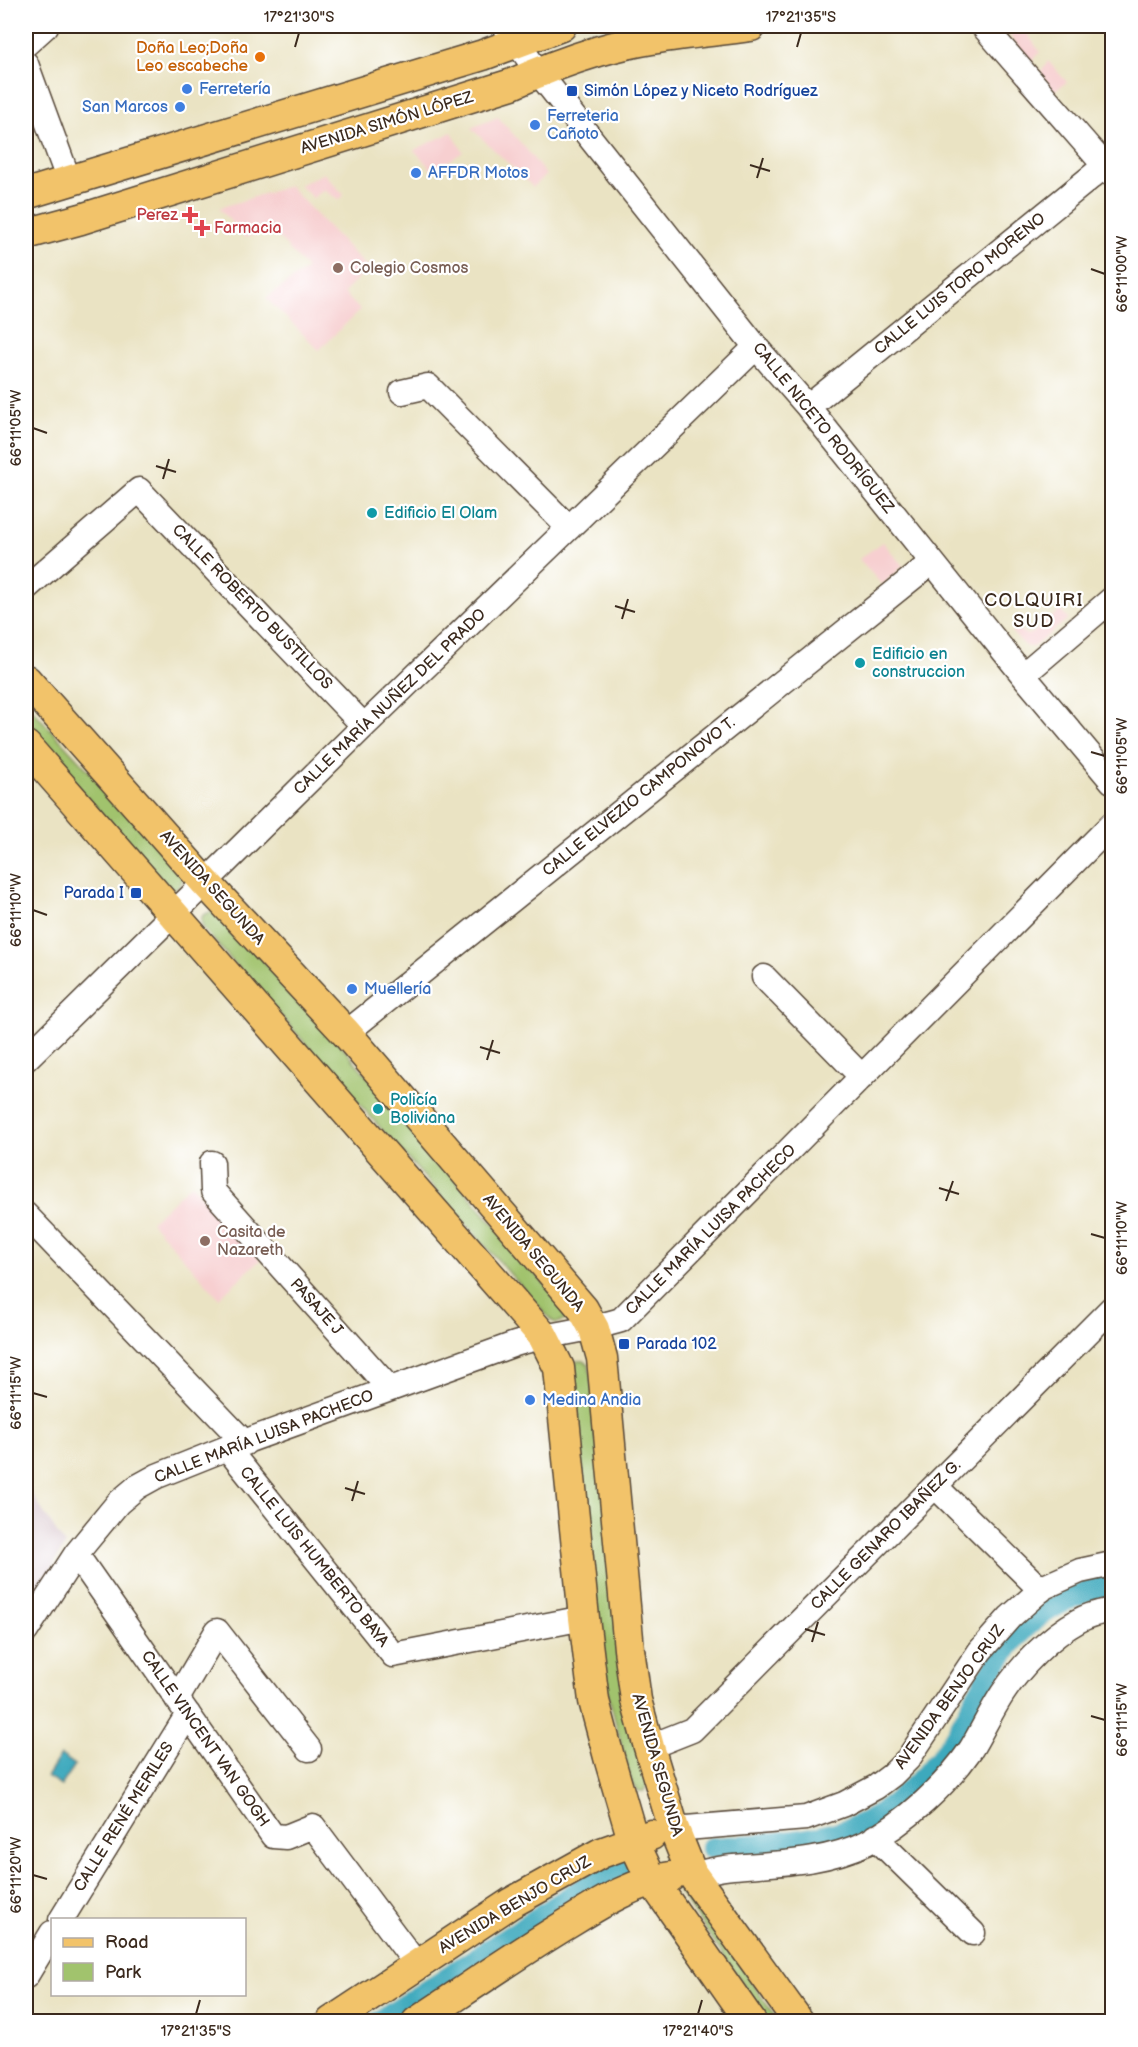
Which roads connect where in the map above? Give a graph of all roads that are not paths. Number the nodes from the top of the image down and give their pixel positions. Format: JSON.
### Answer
{"nodes":[{"id":1,"x":46,"y":26,"type":"edge"},
{"id":2,"x":559,"y":26,"type":"edge"},
{"id":3,"x":751,"y":26,"type":"edge"},
{"id":4,"x":983,"y":26,"type":"edge"},
{"id":5,"x":512,"y":34,"type":"edge"},
{"id":6,"x":26,"y":44,"type":"edge"},
{"id":7,"x":26,"y":64,"type":"edge"},
{"id":8,"x":538,"y":72,"type":"junction"},
{"id":9,"x":1110,"y":167,"type":"edge"},
{"id":10,"x":69,"y":181,"type":"junction"},
{"id":11,"x":26,"y":194,"type":"edge"},
{"id":12,"x":26,"y":234,"type":"edge"},
{"id":13,"x":756,"y":347,"type":"junction"},
{"id":14,"x":402,"y":392,"type":"dead end"},
{"id":15,"x":808,"y":407,"type":"junction"},
{"id":16,"x":569,"y":528,"type":"junction"},
{"id":17,"x":932,"y":562,"type":"junction"},
{"id":18,"x":26,"y":588,"type":"edge"},
{"id":19,"x":1113,"y":599,"type":"edge"},
{"id":20,"x":1023,"y":675,"type":"junction"},
{"id":21,"x":26,"y":680,"type":"edge"},
{"id":22,"x":364,"y":726,"type":"junction"},
{"id":23,"x":26,"y":746,"type":"edge"},
{"id":24,"x":1113,"y":781,"type":"edge"},
{"id":25,"x":1113,"y":824,"type":"edge"},
{"id":26,"x":205,"y":882,"type":"junction"},
{"id":27,"x":173,"y":912,"type":"junction"},
{"id":28,"x":764,"y":977,"type":"dead end"},
{"id":29,"x":346,"y":1033,"type":"junction"},
{"id":30,"x":26,"y":1059,"type":"edge"},
{"id":31,"x":862,"y":1077,"type":"junction"},
{"id":32,"x":212,"y":1163,"type":"dead end"},
{"id":33,"x":26,"y":1215,"type":"edge"},
{"id":34,"x":1113,"y":1308,"type":"edge"},
{"id":35,"x":594,"y":1329,"type":"junction"},
{"id":36,"x":543,"y":1336,"type":"junction"},
{"id":37,"x":390,"y":1389,"type":"junction"},
{"id":38,"x":236,"y":1446,"type":"junction"},
{"id":39,"x":936,"y":1486,"type":"junction"},
{"id":40,"x":76,"y":1554,"type":"junction"},
{"id":41,"x":1113,"y":1564,"type":"edge"},
{"id":42,"x":1041,"y":1590,"type":"junction"},
{"id":43,"x":1113,"y":1611,"type":"edge"},
{"id":44,"x":584,"y":1618,"type":"junction"},
{"id":45,"x":26,"y":1630,"type":"edge"},
{"id":46,"x":183,"y":1707,"type":"junction"},
{"id":47,"x":649,"y":1747,"type":"junction"},
{"id":48,"x":309,"y":1749,"type":"dead end"},
{"id":49,"x":674,"y":1829,"type":"junction"},
{"id":50,"x":875,"y":1837,"type":"junction"},
{"id":51,"x":633,"y":1840,"type":"junction"},
{"id":52,"x":692,"y":1874,"type":"junction"},
{"id":53,"x":651,"y":1880,"type":"junction"},
{"id":54,"x":62,"y":1918,"type":"edge"},
{"id":55,"x":973,"y":1933,"type":"dead end"},
{"id":56,"x":51,"y":1935,"type":"edge"},
{"id":57,"x":417,"y":1965,"type":"junction"},
{"id":58,"x":26,"y":1976,"type":"edge"},
{"id":59,"x":330,"y":2022,"type":"edge"},
{"id":60,"x":417,"y":2022,"type":"edge"},
{"id":61,"x":751,"y":2022,"type":"edge"},
{"id":62,"x":799,"y":2022,"type":"edge"}],
"edges":[{"from":1,"to":6,"type":"street"},
{"from":2,"to":5,"type":"main road"},
{"from":3,"to":8,"type":"main road","name":"AVENIDA SIMÓN LÓPEZ"},
{"from":4,"to":9,"type":"street"},
{"from":5,"to":8,"type":"street","name":"CALLE NICETO RODRÍGUEZ"},
{"from":5,"to":10,"type":"main road"},
{"from":7,"to":10,"type":"street"},
{"from":8,"to":12,"type":"main road","name":"AVENIDA SIMÓN LÓPEZ"},
{"from":8,"to":13,"type":"street","name":"CALLE NICETO RODRÍGUEZ"},
{"from":9,"to":15,"type":"street","name":"CALLE LUIS TORO MORENO"},
{"from":10,"to":11,"type":"main road"},
{"from":13,"to":15,"type":"street","name":"CALLE NICETO RODRÍGUEZ"},
{"from":13,"to":16,"type":"street","name":"CALLE MARÍA NUÑEZ DEL PRADO"},
{"from":14,"to":16,"type":"street"},
{"from":15,"to":17,"type":"street","name":"CALLE NICETO RODRÍGUEZ"},
{"from":16,"to":22,"type":"street","name":"CALLE MARÍA NUÑEZ DEL PRADO"},
{"from":17,"to":20,"type":"street","name":"CALLE NICETO RODRÍGUEZ"},
{"from":17,"to":29,"type":"street","name":"CALLE ELVEZIO CAMPONOVO T."},
{"from":18,"to":22,"type":"street","name":"CALLE ROBERTO BUSTILLOS"},
{"from":19,"to":20,"type":"street"},
{"from":20,"to":24,"type":"street","name":"CALLE NICETO RODRÍGUEZ"},
{"from":21,"to":26,"type":"main road","name":"AVENIDA SEGUNDA"},
{"from":22,"to":26,"type":"street","name":"CALLE MARÍA NUÑEZ DEL PRADO"},
{"from":23,"to":27,"type":"main road"},
{"from":25,"to":31,"type":"street","name":"CALLE MARÍA LUISA PACHECO"},
{"from":26,"to":27,"type":"street","name":"CALLE MARÍA NUÑEZ DEL PRADO"},
{"from":26,"to":29,"type":"main road","name":"AVENIDA SEGUNDA"},
{"from":27,"to":30,"type":"street","name":"CALLE MARÍA NUÑEZ DEL PRADO"},
{"from":27,"to":36,"type":"main road"},
{"from":28,"to":31,"type":"street"},
{"from":29,"to":35,"type":"main road","name":"AVENIDA SEGUNDA"},
{"from":31,"to":35,"type":"street","name":"CALLE MARÍA LUISA PACHECO"},
{"from":32,"to":37,"type":"street","name":"PASAJE J"},
{"from":33,"to":38,"type":"street","name":"CALLE LUIS HUMBERTO BAYA"},
{"from":34,"to":39,"type":"street","name":"CALLE GENARO IBAÑEZ G."},
{"from":35,"to":36,"type":"street","name":"CALLE MARÍA LUISA PACHECO"},
{"from":35,"to":47,"type":"main road","name":"AVENIDA SEGUNDA"},
{"from":36,"to":37,"type":"street","name":"CALLE MARÍA LUISA PACHECO"},
{"from":36,"to":44,"type":"main road"},
{"from":37,"to":38,"type":"street","name":"CALLE MARÍA LUISA PACHECO"},
{"from":38,"to":40,"type":"street","name":"CALLE MARÍA LUISA PACHECO"},
{"from":38,"to":44,"type":"street","name":"CALLE LUIS HUMBERTO BAYA"},
{"from":39,"to":42,"type":"street"},
{"from":39,"to":47,"type":"street","name":"CALLE GENARO IBAÑEZ G."},
{"from":40,"to":45,"type":"street","name":"CALLE MARÍA LUISA PACHECO"},
{"from":40,"to":46,"type":"street","name":"CALLE VINCENT VAN GOGH"},
{"from":41,"to":42,"type":"street","name":"AVENIDA BENJO CRUZ"},
{"from":42,"to":49,"type":"street","name":"AVENIDA BENJO CRUZ"},
{"from":43,"to":50,"type":"street"},
{"from":44,"to":51,"type":"main road"},
{"from":46,"to":48,"type":"street","name":"CALLE RENÉ MERILES"},
{"from":46,"to":54,"type":"street","name":"CALLE RENÉ MERILES"},
{"from":46,"to":57,"type":"street","name":"CALLE VINCENT VAN GOGH"},
{"from":47,"to":49,"type":"main road","name":"AVENIDA SEGUNDA"},
{"from":49,"to":51,"type":"main road","name":"AVENIDA BENJO CRUZ"},
{"from":49,"to":52,"type":"main road","name":"AVENIDA SEGUNDA"},
{"from":50,"to":52,"type":"street"},
{"from":50,"to":55,"type":"street"},
{"from":51,"to":53,"type":"main road"},
{"from":51,"to":57,"type":"main road","name":"AVENIDA BENJO CRUZ"},
{"from":52,"to":53,"type":"main road"},
{"from":52,"to":62,"type":"main road","name":"AVENIDA SEGUNDA"},
{"from":53,"to":60,"type":"main road"},
{"from":53,"to":61,"type":"main road"},
{"from":56,"to":58,"type":"street"},
{"from":57,"to":59,"type":"main road","name":"AVENIDA BENJO CRUZ"}]}
